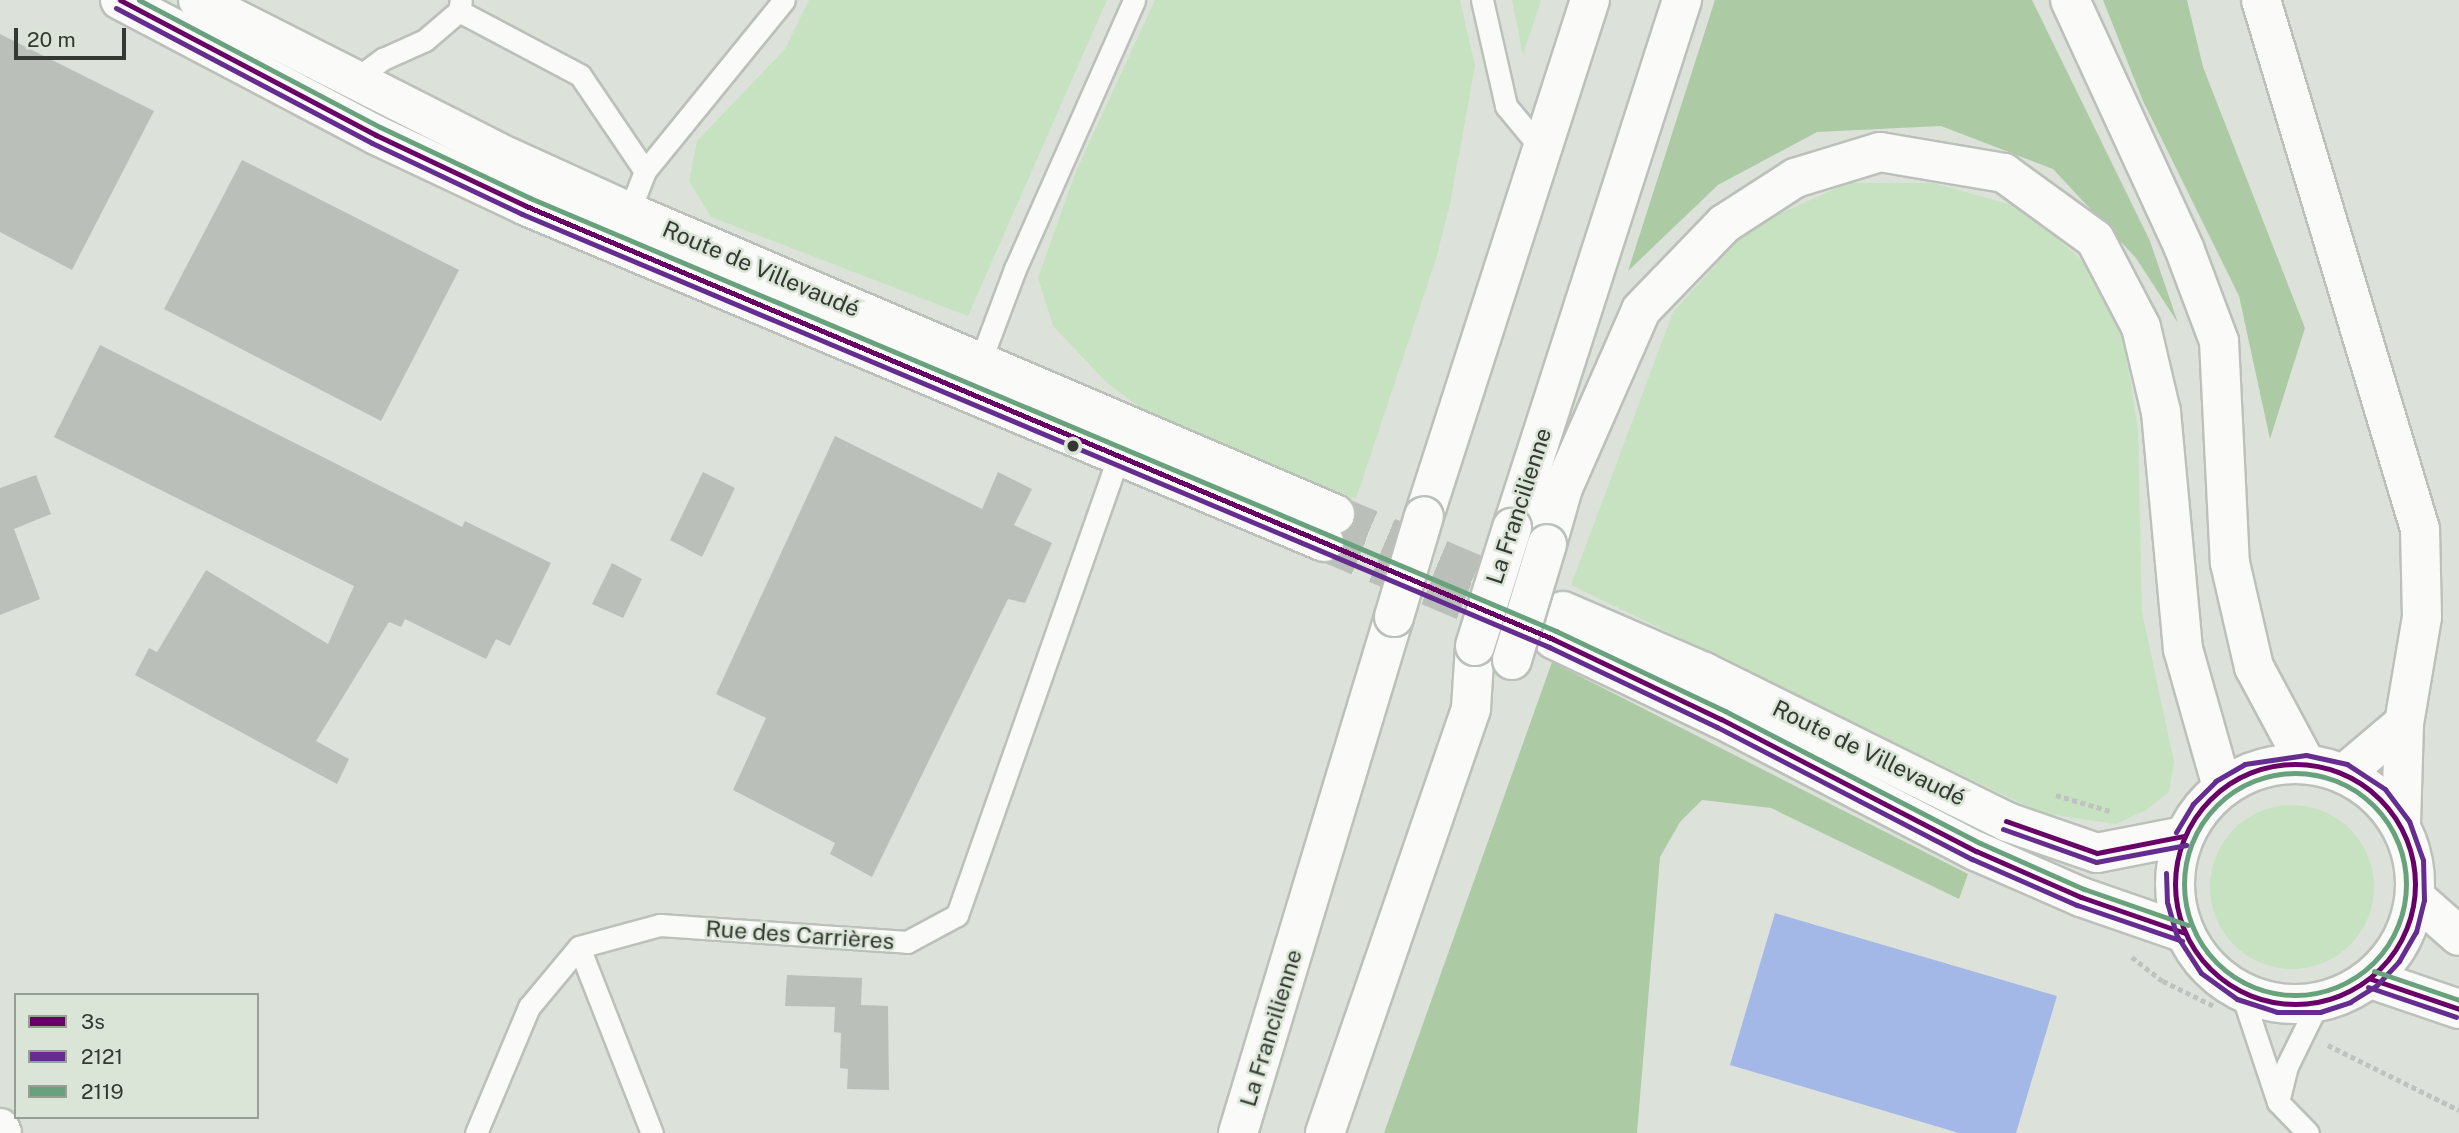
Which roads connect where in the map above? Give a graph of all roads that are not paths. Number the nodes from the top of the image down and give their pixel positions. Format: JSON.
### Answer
{"nodes":[{"id":1,"x":120,"y":0,"type":"edge"},
{"id":2,"x":198,"y":0,"type":"edge"},
{"id":3,"x":784,"y":0,"type":"edge"},
{"id":4,"x":1134,"y":0,"type":"edge"},
{"id":5,"x":1482,"y":0,"type":"edge"},
{"id":6,"x":1590,"y":0,"type":"edge"},
{"id":7,"x":1682,"y":0,"type":"edge"},
{"id":8,"x":2070,"y":0,"type":"edge"},
{"id":9,"x":2261,"y":0,"type":"edge"},
{"id":10,"x":460,"y":6,"type":"edge"},
{"id":11,"x":356,"y":79,"type":"junction"},
{"id":12,"x":1540,"y":147,"type":"junction"},
{"id":13,"x":645,"y":171,"type":"junction"},
{"id":14,"x":629,"y":212,"type":"junction"},
{"id":15,"x":981,"y":362,"type":"junction"},
{"id":16,"x":1118,"y":457,"type":"junction"},
{"id":17,"x":1471,"y":708,"type":"junction"},
{"id":18,"x":2404,"y":723,"type":"junction"},
{"id":19,"x":2306,"y":764,"type":"junction"},
{"id":20,"x":2345,"y":773,"type":"junction"},
{"id":21,"x":2222,"y":787,"type":"junction"},
{"id":22,"x":2401,"y":826,"type":"junction"},
{"id":23,"x":2184,"y":835,"type":"junction"},
{"id":24,"x":2416,"y":898,"type":"junction"},
{"id":25,"x":2185,"y":933,"type":"junction"},
{"id":26,"x":2459,"y":936,"type":"edge"},
{"id":27,"x":579,"y":947,"type":"junction"},
{"id":28,"x":2371,"y":979,"type":"junction"},
{"id":29,"x":2241,"y":991,"type":"junction"},
{"id":30,"x":2318,"y":1003,"type":"junction"},
{"id":31,"x":2459,"y":1009,"type":"edge"},
{"id":32,"x":2278,"y":1102,"type":"junction"},
{"id":33,"x":0,"y":1128,"type":"edge"},
{"id":34,"x":2,"y":1133,"type":"edge"},
{"id":35,"x":476,"y":1133,"type":"edge"},
{"id":36,"x":652,"y":1133,"type":"edge"},
{"id":37,"x":1238,"y":1133,"type":"edge"},
{"id":38,"x":1325,"y":1133,"type":"edge"},
{"id":39,"x":2308,"y":1133,"type":"edge"}],
"edges":[{"from":1,"to":16,"type":"main road","name":"Route de Villevaudé"},
{"from":2,"to":11,"type":"main road","name":"Route de Villevaudé"},
{"from":3,"to":13,"type":"lane"},
{"from":4,"to":15,"type":"lane"},
{"from":5,"to":12,"type":"lane"},
{"from":6,"to":12,"type":"main road","name":"La Francilienne"},
{"from":7,"to":17,"type":"main road","name":"La Francilienne","bridge":true},
{"from":8,"to":19,"type":"main road"},
{"from":9,"to":18,"type":"main road"},
{"from":10,"to":11,"type":"lane"},
{"from":10,"to":13,"type":"lane"},
{"from":11,"to":14,"type":"main road","name":"Route de Villevaudé"},
{"from":12,"to":37,"type":"main road","name":"La Francilienne","bridge":true},
{"from":13,"to":14,"type":"lane"},
{"from":14,"to":15,"type":"main road","name":"Route de Villevaudé"},
{"from":15,"to":16,"type":"main road","name":"Route de Villevaudé"},
{"from":16,"to":27,"type":"lane","name":"Rue des Carrières"},
{"from":17,"to":21,"type":"main road","bridge":true},
{"from":17,"to":38,"type":"main road","name":"La Francilienne"},
{"from":18,"to":20,"type":"main road"},
{"from":18,"to":22,"type":"main road"},
{"from":19,"to":20,"type":"main road"},
{"from":19,"to":21,"type":"main road"},
{"from":20,"to":22,"type":"main road"},
{"from":21,"to":23,"type":"main road"},
{"from":22,"to":24,"type":"main road"},
{"from":23,"to":25,"type":"main road"},
{"from":23,"to":25,"type":"main road","name":"Route de Villevaudé"},
{"from":24,"to":26,"type":"main road"},
{"from":24,"to":28,"type":"main road"},
{"from":25,"to":29,"type":"main road"},
{"from":27,"to":35,"type":"lane"},
{"from":27,"to":36,"type":"lane"},
{"from":28,"to":30,"type":"main road"},
{"from":28,"to":31,"type":"main road"},
{"from":29,"to":30,"type":"main road"},
{"from":29,"to":32,"type":"lane"},
{"from":30,"to":32,"type":"lane"},
{"from":32,"to":39,"type":"lane"},
{"from":33,"to":34,"type":"main road"}]}
